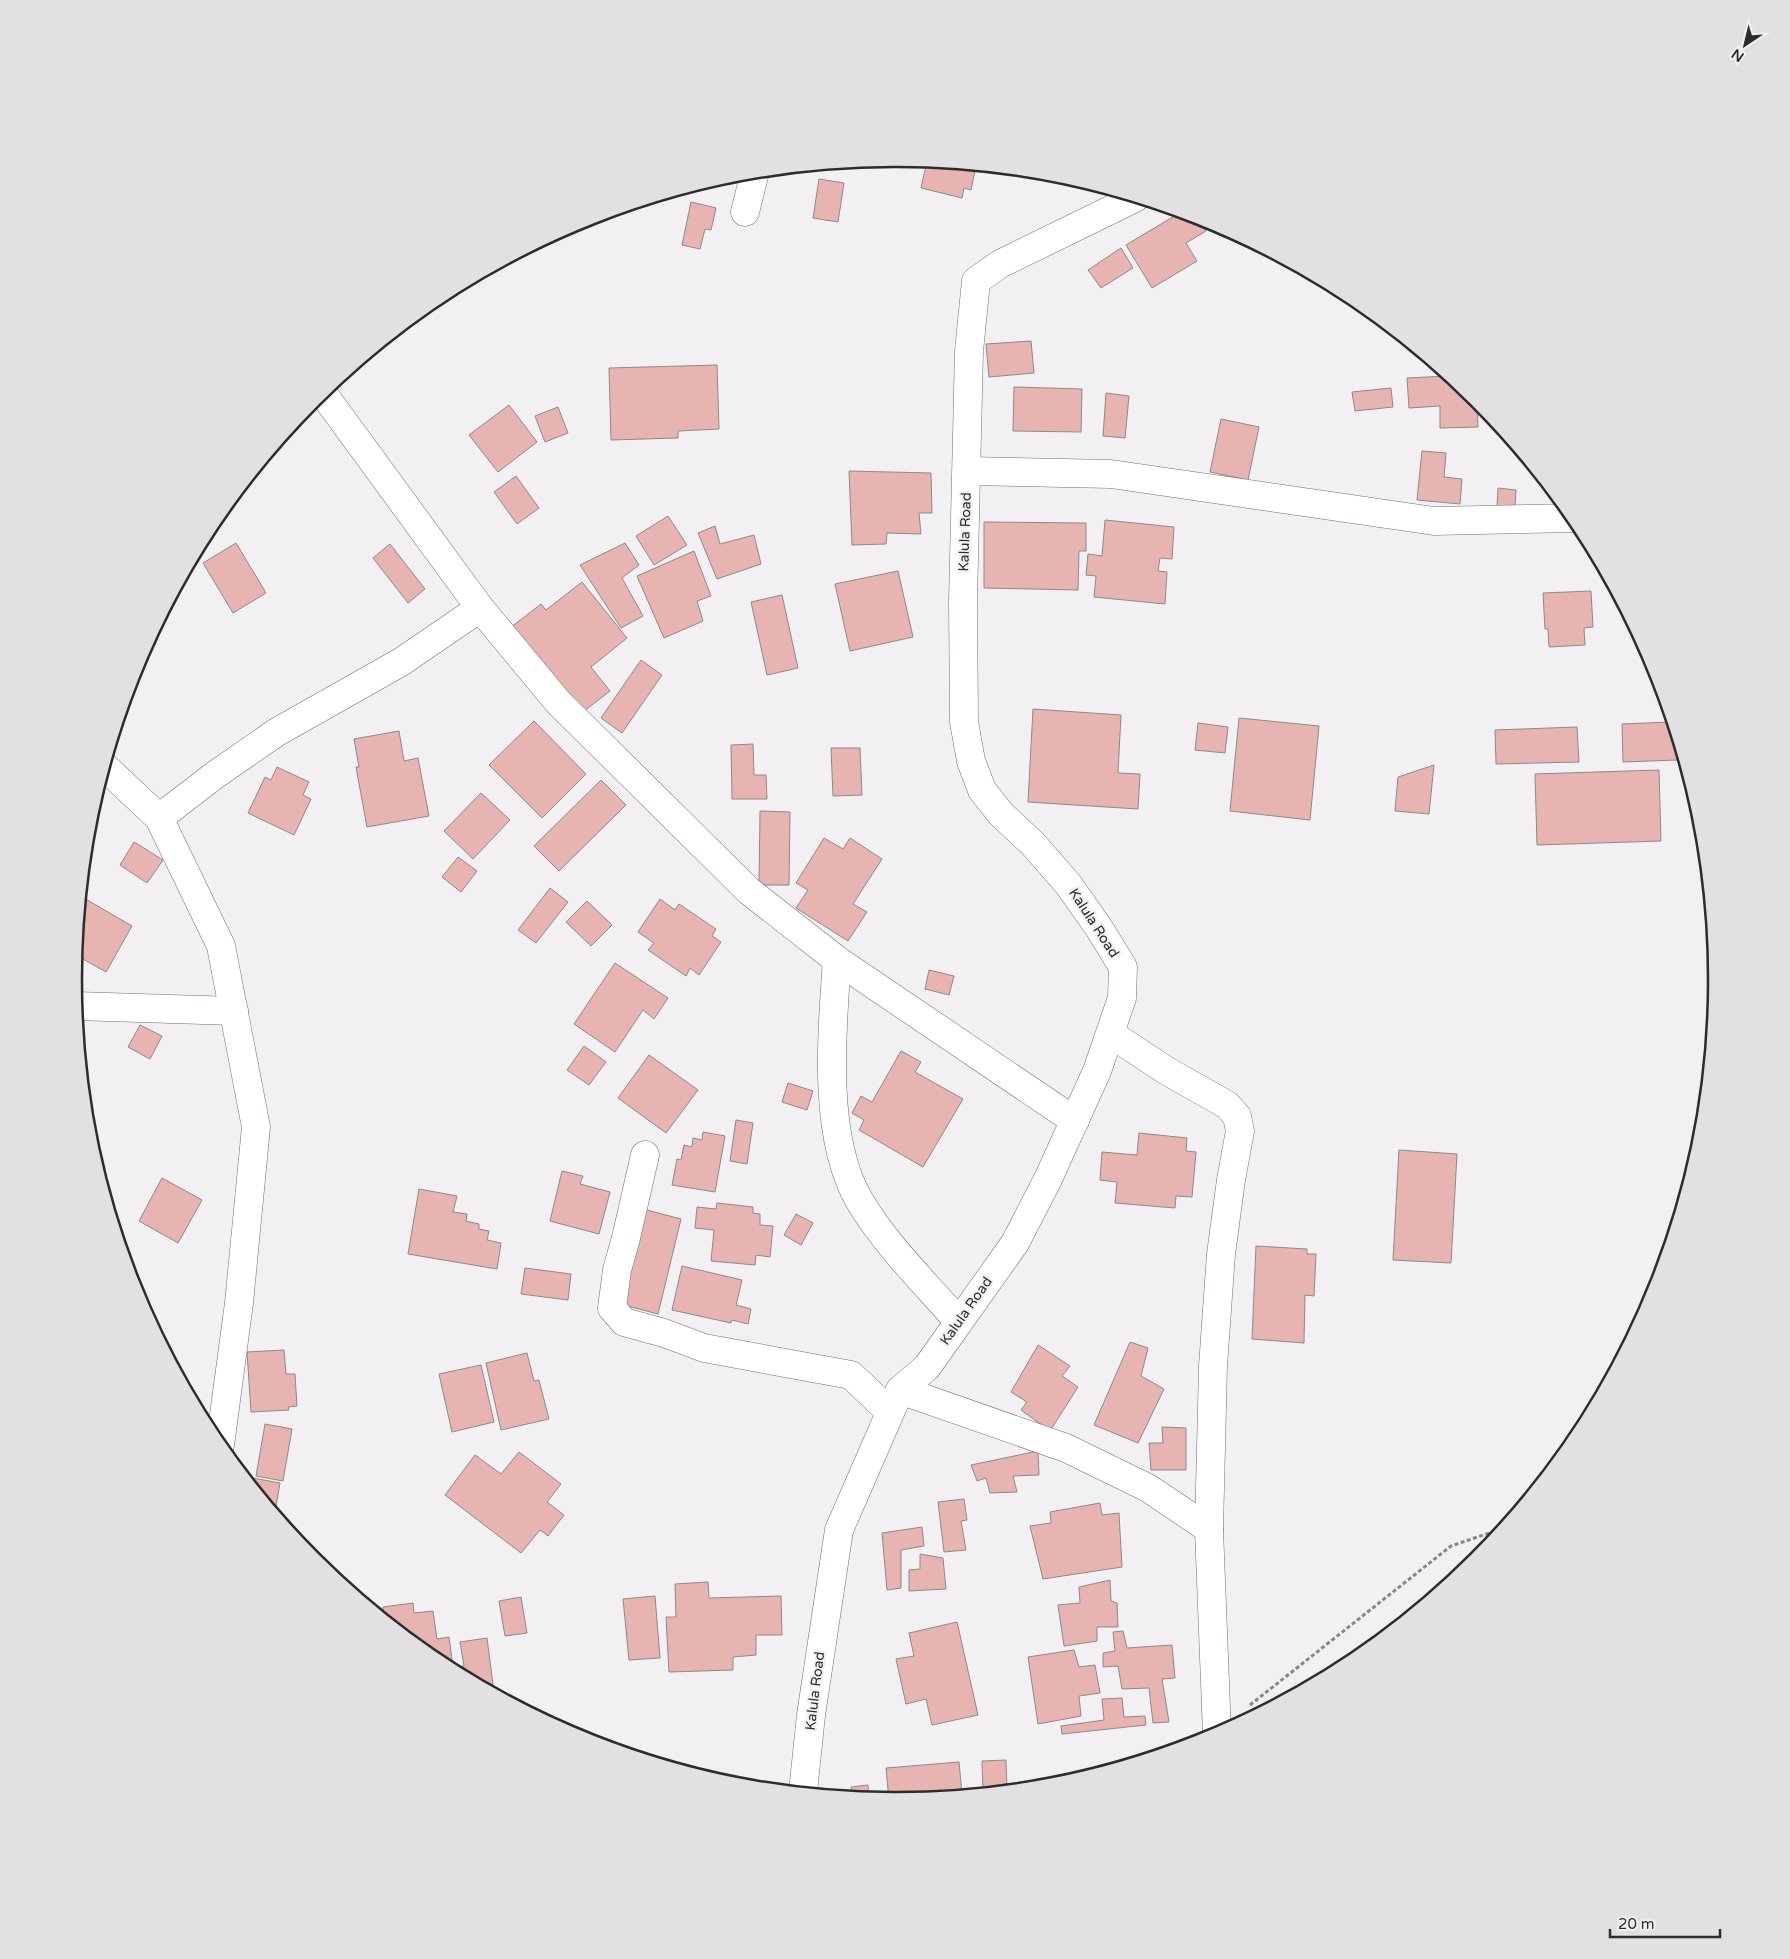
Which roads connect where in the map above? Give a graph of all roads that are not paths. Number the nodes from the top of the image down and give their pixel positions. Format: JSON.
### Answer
{"nodes":[{"id":1,"x":753,"y":180,"type":"edge"},
{"id":2,"x":1127,"y":201,"type":"edge"},
{"id":3,"x":745,"y":212,"type":"dead end"},
{"id":4,"x":327,"y":399,"type":"edge"},
{"id":5,"x":967,"y":471,"type":"junction"},
{"id":6,"x":1564,"y":518,"type":"edge"},
{"id":7,"x":480,"y":608,"type":"junction"},
{"id":8,"x":109,"y":771,"type":"edge"},
{"id":9,"x":159,"y":818,"type":"junction"},
{"id":10,"x":836,"y":960,"type":"junction"},
{"id":11,"x":83,"y":1006,"type":"edge"},
{"id":12,"x":234,"y":1011,"type":"junction"},
{"id":13,"x":1111,"y":1034,"type":"junction"},
{"id":14,"x":1075,"y":1121,"type":"junction"},
{"id":15,"x":645,"y":1155,"type":"dead end"},
{"id":16,"x":958,"y":1321,"type":"junction"},
{"id":17,"x":895,"y":1401,"type":"junction"},
{"id":18,"x":221,"y":1434,"type":"edge"},
{"id":19,"x":1209,"y":1529,"type":"junction"},
{"id":20,"x":1217,"y":1725,"type":"edge"},
{"id":21,"x":804,"y":1786,"type":"edge"}],
"edges":[{"from":1,"to":3,"type":"street"},
{"from":2,"to":5,"type":"street","name":"Kalula Road"},
{"from":4,"to":7,"type":"street"},
{"from":5,"to":6,"type":"street"},
{"from":5,"to":13,"type":"street","name":"Kalula Road"},
{"from":7,"to":9,"type":"street"},
{"from":7,"to":10,"type":"street"},
{"from":8,"to":9,"type":"street"},
{"from":9,"to":12,"type":"street"},
{"from":10,"to":14,"type":"street"},
{"from":10,"to":16,"type":"street"},
{"from":11,"to":12,"type":"street"},
{"from":12,"to":18,"type":"street"},
{"from":13,"to":14,"type":"street","name":"Kalula Road"},
{"from":13,"to":19,"type":"street"},
{"from":14,"to":16,"type":"street","name":"Kalula Road"},
{"from":15,"to":17,"type":"street"},
{"from":16,"to":17,"type":"street","name":"Kalula Road"},
{"from":17,"to":19,"type":"street"},
{"from":17,"to":21,"type":"street","name":"Kalula Road"},
{"from":19,"to":20,"type":"street"}]}
